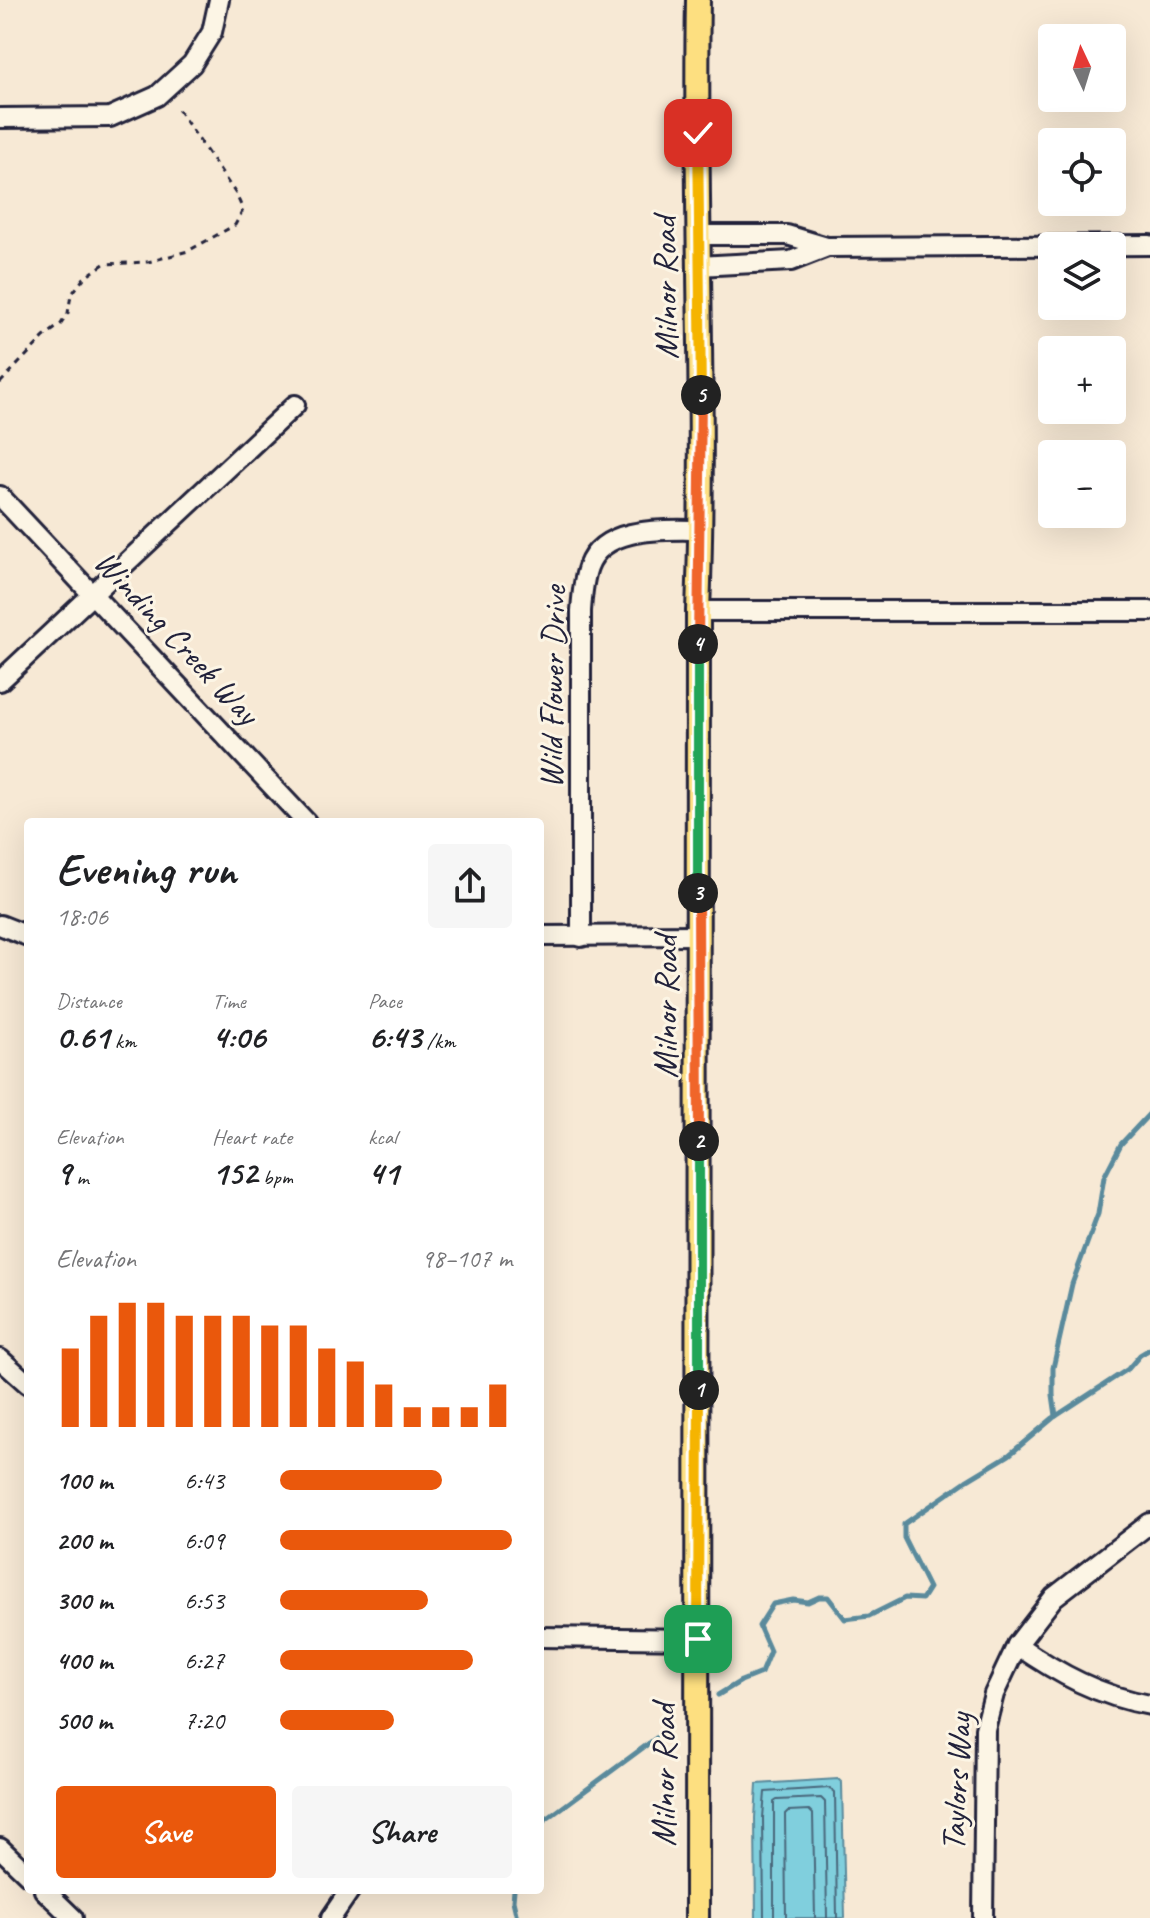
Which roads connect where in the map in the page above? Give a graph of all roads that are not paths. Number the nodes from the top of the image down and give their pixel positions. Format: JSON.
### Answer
{"nodes":[{"id":1,"x":219,"y":0,"type":"edge"},
{"id":2,"x":698,"y":0,"type":"edge"},
{"id":3,"x":0,"y":118,"type":"edge"},
{"id":4,"x":698,"y":235,"type":"junction"},
{"id":5,"x":1150,"y":245,"type":"edge"},
{"id":6,"x":827,"y":247,"type":"junction"},
{"id":7,"x":698,"y":266,"type":"junction"},
{"id":8,"x":295,"y":405,"type":"dead end"},
{"id":9,"x":0,"y":496,"type":"edge"},
{"id":10,"x":701,"y":530,"type":"junction"},
{"id":11,"x":92,"y":594,"type":"junction"},
{"id":12,"x":698,"y":611,"type":"junction"},
{"id":13,"x":1150,"y":611,"type":"edge"},
{"id":14,"x":0,"y":681,"type":"edge"},
{"id":15,"x":302,"y":818,"type":"edge"},
{"id":16,"x":0,"y":925,"type":"edge"},
{"id":17,"x":24,"y":934,"type":"edge"},
{"id":18,"x":699,"y":935,"type":"junction"},
{"id":19,"x":544,"y":936,"type":"edge"},
{"id":20,"x":581,"y":937,"type":"junction"},
{"id":21,"x":0,"y":1359,"type":"edge"},
{"id":22,"x":24,"y":1380,"type":"edge"},
{"id":23,"x":1150,"y":1523,"type":"edge"},
{"id":24,"x":544,"y":1637,"type":"edge"},
{"id":25,"x":698,"y":1639,"type":"junction"},
{"id":26,"x":1017,"y":1645,"type":"junction"},
{"id":27,"x":1150,"y":1705,"type":"edge"},
{"id":28,"x":0,"y":1848,"type":"edge"},
{"id":29,"x":24,"y":1871,"type":"edge"},
{"id":30,"x":48,"y":1894,"type":"edge"},
{"id":31,"x":347,"y":1894,"type":"edge"},
{"id":32,"x":73,"y":1918,"type":"edge"},
{"id":33,"x":331,"y":1918,"type":"edge"},
{"id":34,"x":697,"y":1918,"type":"edge"},
{"id":35,"x":983,"y":1918,"type":"edge"}],
"edges":[{"from":1,"to":3,"type":"street"},
{"from":2,"to":4,"type":"main road","name":"Milnor Road"},
{"from":4,"to":6,"type":"street"},
{"from":4,"to":7,"type":"main road","name":"Milnor Road"},
{"from":5,"to":6,"type":"street"},
{"from":6,"to":7,"type":"street"},
{"from":7,"to":10,"type":"main road","name":"Milnor Road"},
{"from":8,"to":11,"type":"street"},
{"from":9,"to":11,"type":"street","name":"Winding Creek Way"},
{"from":10,"to":12,"type":"main road","name":"Milnor Road"},
{"from":10,"to":20,"type":"street","name":"Wild Flower Drive"},
{"from":11,"to":14,"type":"street"},
{"from":11,"to":15,"type":"street","name":"Winding Creek Way"},
{"from":12,"to":13,"type":"street"},
{"from":12,"to":18,"type":"main road","name":"Milnor Road"},
{"from":16,"to":17,"type":"street"},
{"from":18,"to":20,"type":"street"},
{"from":18,"to":25,"type":"main road","name":"Milnor Road"},
{"from":19,"to":20,"type":"street"},
{"from":21,"to":22,"type":"street"},
{"from":23,"to":26,"type":"street","name":"Taylors Way"},
{"from":24,"to":25,"type":"street"},
{"from":25,"to":34,"type":"main road","name":"Milnor Road"},
{"from":26,"to":27,"type":"street"},
{"from":26,"to":35,"type":"street","name":"Taylors Way"},
{"from":28,"to":29,"type":"street"},
{"from":30,"to":32,"type":"street"},
{"from":31,"to":33,"type":"street"}]}
